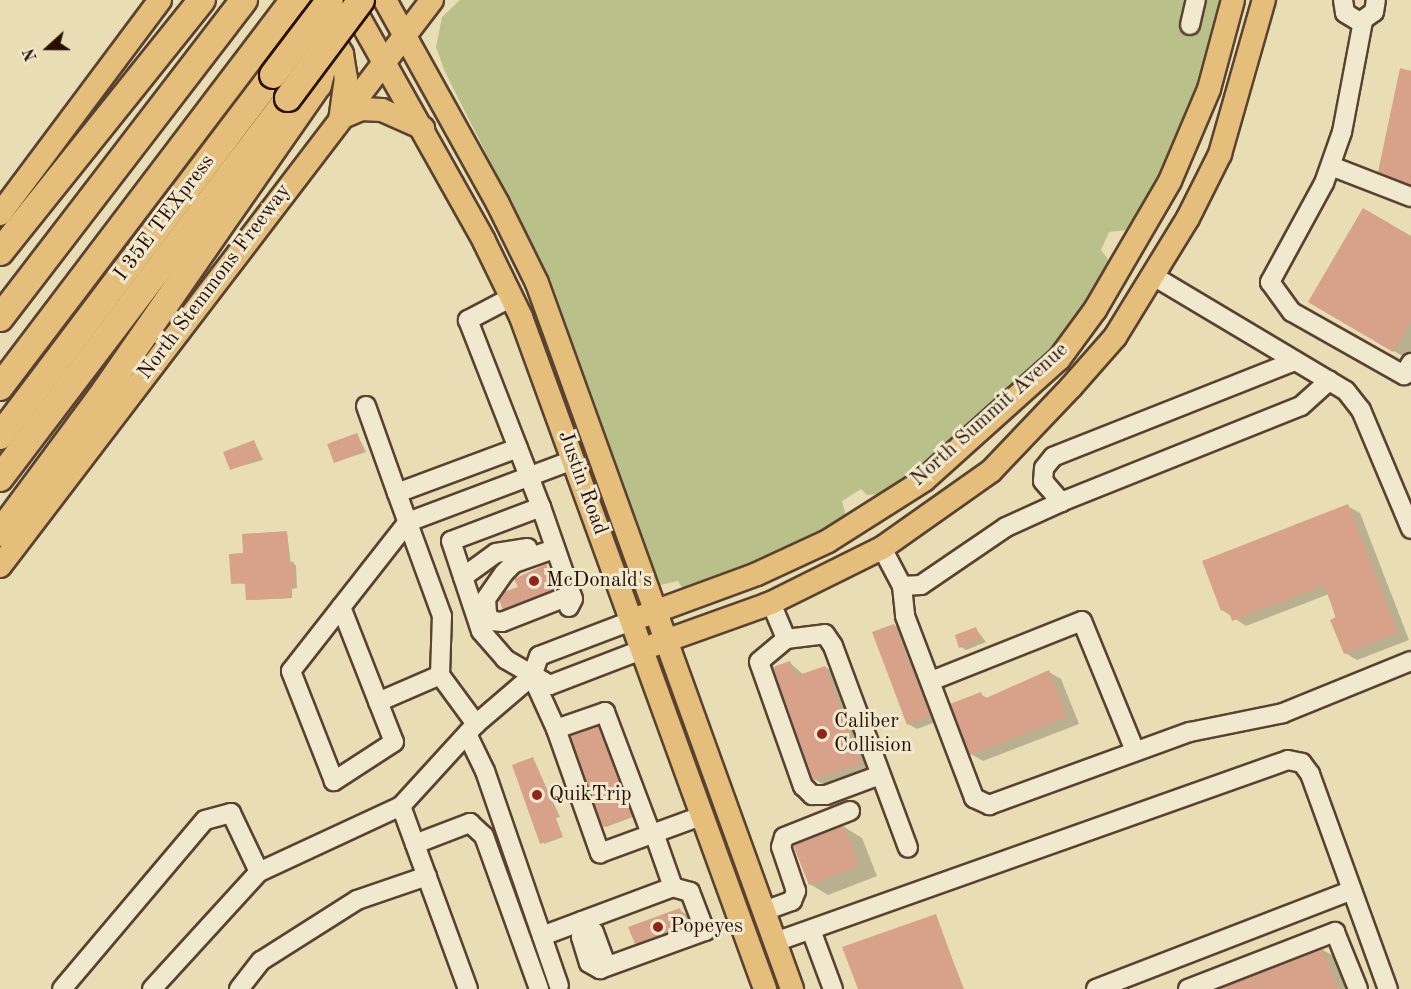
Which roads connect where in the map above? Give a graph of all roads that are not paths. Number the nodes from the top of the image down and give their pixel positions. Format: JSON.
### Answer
{"nodes":[{"id":1,"x":160,"y":0,"type":"edge"},
{"id":2,"x":202,"y":0,"type":"edge"},
{"id":3,"x":294,"y":0,"type":"edge"},
{"id":4,"x":310,"y":0,"type":"edge"},
{"id":5,"x":330,"y":0,"type":"edge"},
{"id":6,"x":350,"y":0,"type":"edge"},
{"id":7,"x":361,"y":0,"type":"edge"},
{"id":8,"x":386,"y":0,"type":"edge"},
{"id":9,"x":432,"y":0,"type":"edge"},
{"id":10,"x":1196,"y":0,"type":"edge"},
{"id":11,"x":1233,"y":0,"type":"edge"},
{"id":12,"x":1264,"y":0,"type":"edge"},
{"id":13,"x":1376,"y":0,"type":"edge"},
{"id":14,"x":1341,"y":1,"type":"edge"},
{"id":15,"x":242,"y":4,"type":"edge"},
{"id":16,"x":1363,"y":21,"type":"junction"},
{"id":17,"x":1190,"y":25,"type":"dead end"},
{"id":18,"x":403,"y":34,"type":"junction"},
{"id":19,"x":330,"y":41,"type":"junction"},
{"id":20,"x":383,"y":61,"type":"junction"},
{"id":21,"x":340,"y":118,"type":"junction"},
{"id":22,"x":424,"y":128,"type":"junction"},
{"id":23,"x":1330,"y":166,"type":"junction"},
{"id":24,"x":1411,"y":197,"type":"edge"},
{"id":25,"x":0,"y":214,"type":"edge"},
{"id":26,"x":0,"y":252,"type":"edge"},
{"id":27,"x":1128,"y":257,"type":"junction"},
{"id":28,"x":1155,"y":277,"type":"junction"},
{"id":29,"x":512,"y":297,"type":"junction"},
{"id":30,"x":0,"y":318,"type":"edge"},
{"id":31,"x":1294,"y":361,"type":"junction"},
{"id":32,"x":1411,"y":363,"type":"edge"},
{"id":33,"x":1329,"y":381,"type":"junction"},
{"id":34,"x":0,"y":387,"type":"edge"},
{"id":35,"x":366,"y":406,"type":"dead end"},
{"id":36,"x":0,"y":436,"type":"edge"},
{"id":37,"x":518,"y":448,"type":"junction"},
{"id":38,"x":573,"y":460,"type":"junction"},
{"id":39,"x":532,"y":476,"type":"junction"},
{"id":40,"x":0,"y":478,"type":"edge"},
{"id":41,"x":397,"y":493,"type":"junction"},
{"id":42,"x":1061,"y":501,"type":"junction"},
{"id":43,"x":542,"y":507,"type":"junction"},
{"id":44,"x":441,"y":509,"type":"junction"},
{"id":45,"x":859,"y":521,"type":"junction"},
{"id":46,"x":408,"y":522,"type":"junction"},
{"id":47,"x":1411,"y":529,"type":"edge"},
{"id":48,"x":0,"y":533,"type":"edge"},
{"id":49,"x":451,"y":541,"type":"junction"},
{"id":50,"x":552,"y":545,"type":"junction"},
{"id":51,"x":882,"y":548,"type":"junction"},
{"id":52,"x":0,"y":566,"type":"edge"},
{"id":53,"x":463,"y":577,"type":"junction"},
{"id":54,"x":902,"y":586,"type":"junction"},
{"id":55,"x":571,"y":596,"type":"junction"},
{"id":56,"x":771,"y":603,"type":"junction"},
{"id":57,"x":341,"y":607,"type":"junction"},
{"id":58,"x":657,"y":610,"type":"junction"},
{"id":59,"x":631,"y":621,"type":"junction"},
{"id":60,"x":490,"y":639,"type":"junction"},
{"id":61,"x":786,"y":639,"type":"junction"},
{"id":62,"x":668,"y":640,"type":"junction"},
{"id":63,"x":641,"y":650,"type":"junction"},
{"id":64,"x":1411,"y":662,"type":"edge"},
{"id":65,"x":440,"y":675,"type":"junction"},
{"id":66,"x":532,"y":675,"type":"junction"},
{"id":67,"x":931,"y":681,"type":"junction"},
{"id":68,"x":378,"y":702,"type":"junction"},
{"id":69,"x":472,"y":729,"type":"junction"},
{"id":70,"x":556,"y":729,"type":"junction"},
{"id":71,"x":1135,"y":751,"type":"junction"},
{"id":72,"x":880,"y":775,"type":"junction"},
{"id":73,"x":401,"y":806,"type":"junction"},
{"id":74,"x":850,"y":811,"type":"dead end"},
{"id":75,"x":701,"y":816,"type":"junction"},
{"id":76,"x":652,"y":833,"type":"junction"},
{"id":77,"x":415,"y":844,"type":"junction"},
{"id":78,"x":908,"y":848,"type":"dead end"},
{"id":79,"x":259,"y":872,"type":"junction"},
{"id":80,"x":427,"y":876,"type":"junction"},
{"id":81,"x":674,"y":887,"type":"junction"},
{"id":82,"x":1352,"y":890,"type":"junction"},
{"id":83,"x":764,"y":911,"type":"junction"},
{"id":84,"x":584,"y":925,"type":"junction"},
{"id":85,"x":811,"y":930,"type":"junction"},
{"id":86,"x":542,"y":936,"type":"junction"},
{"id":87,"x":776,"y":942,"type":"junction"},
{"id":88,"x":559,"y":986,"type":"dead end"},
{"id":89,"x":62,"y":989,"type":"edge"},
{"id":90,"x":152,"y":989,"type":"edge"},
{"id":91,"x":239,"y":989,"type":"edge"},
{"id":92,"x":468,"y":989,"type":"edge"},
{"id":93,"x":539,"y":989,"type":"edge"},
{"id":94,"x":765,"y":989,"type":"edge"},
{"id":95,"x":792,"y":989,"type":"edge"},
{"id":96,"x":833,"y":989,"type":"edge"},
{"id":97,"x":1095,"y":989,"type":"edge"},
{"id":98,"x":1188,"y":989,"type":"edge"},
{"id":99,"x":1358,"y":989,"type":"edge"},
{"id":100,"x":1388,"y":989,"type":"edge"}],
"edges":[{"from":1,"to":25,"type":"main road"},
{"from":2,"to":26,"type":"highway"},
{"from":3,"to":34,"type":"highway"},
{"from":4,"to":21,"type":"main road"},
{"from":5,"to":36,"type":"highway","name":"I 35E TEXpress","bridge":true},
{"from":6,"to":20,"type":"main road","name":"Justin Road"},
{"from":7,"to":19,"type":"highway","bridge":true},
{"from":8,"to":18,"type":"main road","name":"Justin Road"},
{"from":9,"to":18,"type":"main road","name":"North Stemmons Freeway"},
{"from":10,"to":17,"type":"street"},
{"from":11,"to":27,"type":"main road","name":"North Summit Avenue"},
{"from":12,"to":28,"type":"main road","name":"North Summit Avenue"},
{"from":13,"to":16,"type":"street"},
{"from":14,"to":16,"type":"street"},
{"from":15,"to":30,"type":"highway"},
{"from":16,"to":23,"type":"street"},
{"from":18,"to":20,"type":"main road","name":"North Stemmons Freeway"},
{"from":18,"to":58,"type":"main road","name":"Justin Road"},
{"from":19,"to":40,"type":"highway","bridge":true},
{"from":19,"to":48,"type":"highway"},
{"from":20,"to":21,"type":"main road","name":"North Stemmons Freeway"},
{"from":20,"to":22,"type":"main road","name":"Justin Road"},
{"from":21,"to":22,"type":"main road"},
{"from":21,"to":52,"type":"main road","name":"North Stemmons Freeway"},
{"from":22,"to":29,"type":"main road","name":"Justin Road"},
{"from":23,"to":24,"type":"street"},
{"from":23,"to":32,"type":"street"},
{"from":27,"to":28,"type":"main road"},
{"from":27,"to":45,"type":"main road","name":"North Summit Avenue"},
{"from":28,"to":31,"type":"street"},
{"from":28,"to":51,"type":"main road","name":"North Summit Avenue"},
{"from":29,"to":37,"type":"street"},
{"from":29,"to":38,"type":"main road","name":"Justin Road"},
{"from":31,"to":33,"type":"street"},
{"from":31,"to":42,"type":"street"},
{"from":33,"to":42,"type":"street"},
{"from":33,"to":47,"type":"street"},
{"from":35,"to":41,"type":"street"},
{"from":37,"to":39,"type":"street"},
{"from":37,"to":41,"type":"street"},
{"from":38,"to":39,"type":"street"},
{"from":38,"to":59,"type":"main road","name":"Justin Road"},
{"from":39,"to":43,"type":"street"},
{"from":39,"to":44,"type":"street"},
{"from":41,"to":46,"type":"street"},
{"from":42,"to":54,"type":"street"},
{"from":43,"to":49,"type":"street"},
{"from":43,"to":50,"type":"street"},
{"from":44,"to":46,"type":"street"},
{"from":44,"to":49,"type":"street"},
{"from":45,"to":51,"type":"main road"},
{"from":45,"to":58,"type":"main road","name":"North Summit Avenue"},
{"from":46,"to":57,"type":"street"},
{"from":46,"to":65,"type":"street"},
{"from":49,"to":53,"type":"street"},
{"from":50,"to":53,"type":"street"},
{"from":50,"to":55,"type":"street"},
{"from":50,"to":55,"type":"street"},
{"from":51,"to":54,"type":"street"},
{"from":51,"to":56,"type":"main road","name":"North Summit Avenue"},
{"from":53,"to":60,"type":"street"},
{"from":54,"to":67,"type":"street"},
{"from":55,"to":60,"type":"street"},
{"from":56,"to":61,"type":"street"},
{"from":56,"to":62,"type":"main road","name":"North Summit Avenue"},
{"from":57,"to":68,"type":"street"},
{"from":57,"to":68,"type":"street"},
{"from":58,"to":59,"type":"main road","name":"North Summit Avenue"},
{"from":58,"to":62,"type":"main road","name":"Justin Road"},
{"from":59,"to":63,"type":"main road","name":"Justin Road"},
{"from":59,"to":66,"type":"street"},
{"from":60,"to":66,"type":"street"},
{"from":61,"to":72,"type":"street"},
{"from":61,"to":72,"type":"street"},
{"from":62,"to":63,"type":"main road","name":"North Summit Avenue"},
{"from":62,"to":83,"type":"main road","name":"Justin Road"},
{"from":63,"to":66,"type":"street"},
{"from":63,"to":75,"type":"main road","name":"Justin Road"},
{"from":64,"to":71,"type":"street"},
{"from":65,"to":68,"type":"street"},
{"from":65,"to":69,"type":"street"},
{"from":66,"to":69,"type":"street"},
{"from":66,"to":70,"type":"street"},
{"from":67,"to":71,"type":"street"},
{"from":67,"to":71,"type":"street"},
{"from":69,"to":73,"type":"street"},
{"from":69,"to":86,"type":"street"},
{"from":70,"to":76,"type":"street"},
{"from":70,"to":76,"type":"street"},
{"from":72,"to":78,"type":"street"},
{"from":73,"to":77,"type":"street"},
{"from":73,"to":79,"type":"street"},
{"from":74,"to":83,"type":"street"},
{"from":75,"to":76,"type":"street"},
{"from":75,"to":94,"type":"main road","name":"Justin Road"},
{"from":76,"to":81,"type":"street"},
{"from":77,"to":80,"type":"street"},
{"from":77,"to":93,"type":"street"},
{"from":79,"to":89,"type":"street"},
{"from":79,"to":90,"type":"street"},
{"from":80,"to":91,"type":"street"},
{"from":80,"to":92,"type":"street"},
{"from":81,"to":84,"type":"street"},
{"from":81,"to":84,"type":"street"},
{"from":82,"to":85,"type":"street"},
{"from":82,"to":97,"type":"street"},
{"from":82,"to":100,"type":"street"},
{"from":83,"to":87,"type":"main road","name":"Justin Road"},
{"from":84,"to":86,"type":"street"},
{"from":85,"to":87,"type":"street"},
{"from":85,"to":96,"type":"street"},
{"from":86,"to":88,"type":"street"},
{"from":87,"to":95,"type":"main road","name":"Justin Road"},
{"from":98,"to":99,"type":"street"}]}
